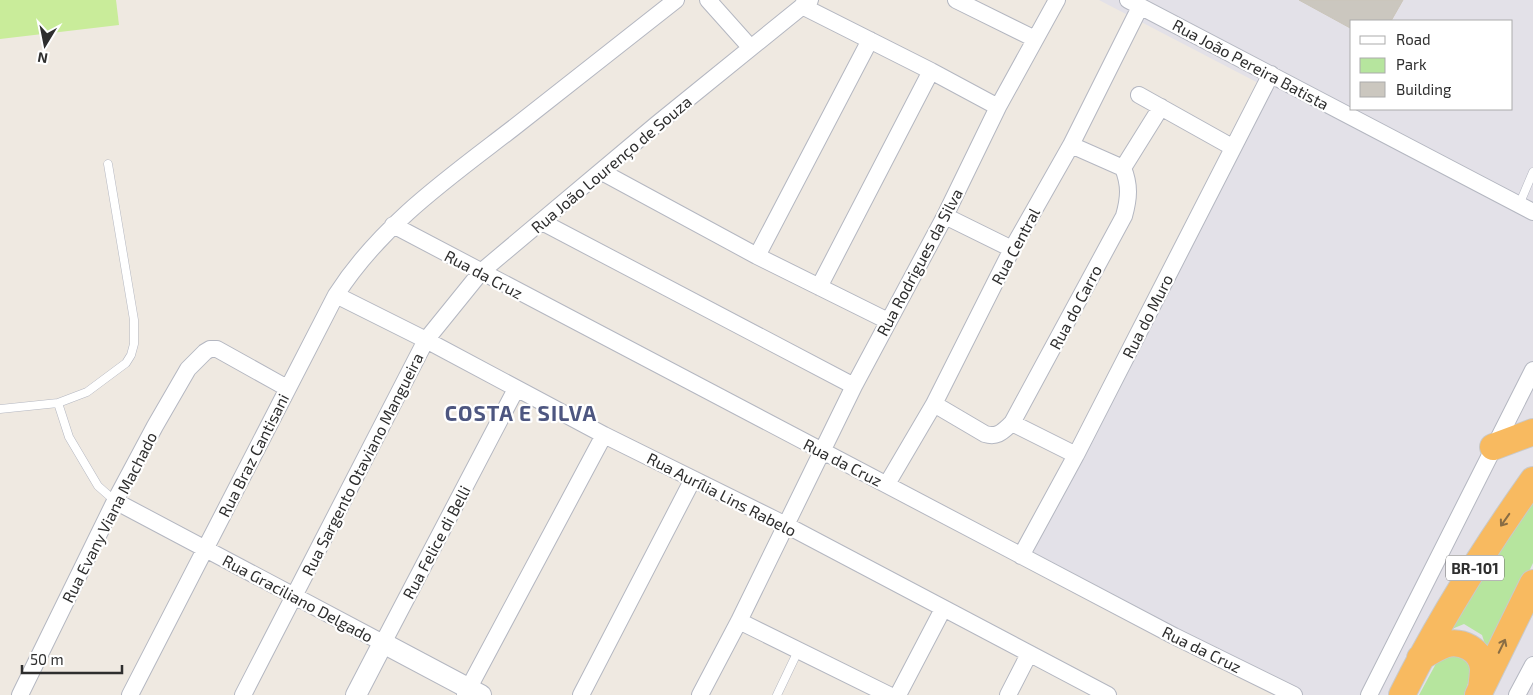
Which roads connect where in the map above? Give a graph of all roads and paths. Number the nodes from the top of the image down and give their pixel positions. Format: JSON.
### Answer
{"nodes":[{"id":1,"x":676,"y":0,"type":"edge"},
{"id":2,"x":708,"y":0,"type":"edge"},
{"id":3,"x":956,"y":0,"type":"edge"},
{"id":4,"x":1057,"y":0,"type":"edge"},
{"id":5,"x":806,"y":3,"type":"edge"},
{"id":6,"x":1134,"y":3,"type":"edge"},
{"id":7,"x":1035,"y":39,"type":"junction"},
{"id":8,"x":870,"y":40,"type":"junction"},
{"id":9,"x":750,"y":47,"type":"junction"},
{"id":10,"x":931,"y":71,"type":"junction"},
{"id":11,"x":1270,"y":74,"type":"junction"},
{"id":12,"x":1139,"y":95,"type":"dead end"},
{"id":13,"x":998,"y":107,"type":"junction"},
{"id":14,"x":1161,"y":107,"type":"junction"},
{"id":15,"x":1071,"y":145,"type":"junction"},
{"id":16,"x":1232,"y":147,"type":"junction"},
{"id":17,"x":108,"y":164,"type":"dead end"},
{"id":18,"x":1123,"y":168,"type":"junction"},
{"id":19,"x":602,"y":172,"type":"junction"},
{"id":20,"x":1533,"y":172,"type":"edge"},
{"id":21,"x":1526,"y":209,"type":"edge"},
{"id":22,"x":944,"y":216,"type":"junction"},
{"id":23,"x":542,"y":222,"type":"junction"},
{"id":24,"x":393,"y":225,"type":"junction"},
{"id":25,"x":1012,"y":249,"type":"junction"},
{"id":26,"x":757,"y":256,"type":"junction"},
{"id":27,"x":481,"y":272,"type":"junction"},
{"id":28,"x":819,"y":287,"type":"junction"},
{"id":29,"x":336,"y":295,"type":"junction"},
{"id":30,"x":888,"y":321,"type":"junction"},
{"id":31,"x":426,"y":340,"type":"junction"},
{"id":32,"x":1533,"y":370,"type":"edge"},
{"id":33,"x":854,"y":386,"type":"junction"},
{"id":34,"x":287,"y":388,"type":"junction"},
{"id":35,"x":516,"y":389,"type":"junction"},
{"id":36,"x":58,"y":403,"type":"junction"},
{"id":37,"x":934,"y":404,"type":"junction"},
{"id":38,"x":0,"y":408,"type":"edge"},
{"id":39,"x":1012,"y":423,"type":"junction"},
{"id":40,"x":1533,"y":432,"type":"edge"},
{"id":41,"x":604,"y":436,"type":"junction"},
{"id":42,"x":1493,"y":447,"type":"junction"},
{"id":43,"x":821,"y":452,"type":"junction"},
{"id":44,"x":1076,"y":455,"type":"junction"},
{"id":45,"x":693,"y":479,"type":"junction"},
{"id":46,"x":1533,"y":480,"type":"edge"},
{"id":47,"x":887,"y":484,"type":"junction"},
{"id":48,"x":115,"y":501,"type":"junction"},
{"id":49,"x":786,"y":525,"type":"junction"},
{"id":50,"x":205,"y":548,"type":"junction"},
{"id":51,"x":1021,"y":556,"type":"junction"},
{"id":52,"x":1533,"y":583,"type":"edge"},
{"id":53,"x":294,"y":596,"type":"junction"},
{"id":54,"x":943,"y":609,"type":"junction"},
{"id":55,"x":739,"y":620,"type":"junction"},
{"id":56,"x":383,"y":643,"type":"junction"},
{"id":57,"x":798,"y":651,"type":"junction"},
{"id":58,"x":1029,"y":654,"type":"junction"},
{"id":59,"x":1420,"y":658,"type":"junction"},
{"id":60,"x":1533,"y":664,"type":"edge"},
{"id":61,"x":1479,"y":692,"type":"edge"},
{"id":62,"x":472,"y":693,"type":"edge"},
{"id":63,"x":20,"y":695,"type":"edge"},
{"id":64,"x":130,"y":695,"type":"edge"},
{"id":65,"x":243,"y":695,"type":"edge"},
{"id":66,"x":356,"y":695,"type":"edge"},
{"id":67,"x":581,"y":695,"type":"edge"},
{"id":68,"x":700,"y":695,"type":"edge"},
{"id":69,"x":777,"y":695,"type":"edge"},
{"id":70,"x":889,"y":695,"type":"edge"},
{"id":71,"x":898,"y":695,"type":"edge"},
{"id":72,"x":1008,"y":695,"type":"edge"},
{"id":73,"x":1108,"y":695,"type":"edge"},
{"id":74,"x":1294,"y":695,"type":"edge"},
{"id":75,"x":1368,"y":695,"type":"edge"},
{"id":76,"x":1402,"y":695,"type":"edge"},
{"id":77,"x":1517,"y":695,"type":"edge"}],
"edges":[{"from":1,"to":24,"type":"street","name":"Rua Braz Cantisani"},
{"from":2,"to":9,"type":"street"},
{"from":3,"to":7,"type":"street"},
{"from":4,"to":7,"type":"street","name":"Rua Rodrigues da Silva"},
{"from":5,"to":8,"type":"street"},
{"from":5,"to":9,"type":"street","name":"Rua João Lourenço de Souza"},
{"from":6,"to":11,"type":"street","name":"Rua João Pereira Batista"},
{"from":6,"to":15,"type":"street","name":"Rua Central"},
{"from":7,"to":13,"type":"street","name":"Rua Rodrigues da Silva"},
{"from":8,"to":10,"type":"street"},
{"from":8,"to":26,"type":"street"},
{"from":9,"to":19,"type":"street","name":"Rua João Lourenço de Souza"},
{"from":10,"to":13,"type":"street"},
{"from":10,"to":28,"type":"street"},
{"from":11,"to":16,"type":"street","name":"Rua do Muro"},
{"from":11,"to":21,"type":"street","name":"Rua João Pereira Batista"},
{"from":12,"to":14,"type":"street"},
{"from":13,"to":22,"type":"street","name":"Rua Rodrigues da Silva"},
{"from":14,"to":16,"type":"street"},
{"from":14,"to":18,"type":"street"},
{"from":15,"to":18,"type":"street"},
{"from":15,"to":25,"type":"street","name":"Rua Central"},
{"from":16,"to":44,"type":"street","name":"Rua do Muro"},
{"from":17,"to":36,"type":"lane"},
{"from":18,"to":39,"type":"street","name":"Rua do Carro"},
{"from":19,"to":23,"type":"street","name":"Rua João Lourenço de Souza"},
{"from":19,"to":26,"type":"street"},
{"from":20,"to":21,"type":"lane"},
{"from":22,"to":25,"type":"street"},
{"from":22,"to":30,"type":"street","name":"Rua Rodrigues da Silva"},
{"from":23,"to":27,"type":"street","name":"Rua João Lourenço de Souza"},
{"from":23,"to":33,"type":"street"},
{"from":24,"to":27,"type":"street","name":"Rua da Cruz"},
{"from":24,"to":29,"type":"street","name":"Rua Braz Cantisani"},
{"from":25,"to":37,"type":"street","name":"Rua Central"},
{"from":26,"to":28,"type":"street"},
{"from":27,"to":31,"type":"street","name":"Rua João Lourenço de Souza"},
{"from":27,"to":43,"type":"street","name":"Rua da Cruz"},
{"from":28,"to":30,"type":"street"},
{"from":29,"to":31,"type":"street","name":"Rua Aurília Lins Rabelo"},
{"from":29,"to":34,"type":"street","name":"Rua Braz Cantisani"},
{"from":30,"to":33,"type":"street","name":"Rua Rodrigues da Silva"},
{"from":31,"to":35,"type":"street","name":"Rua Aurília Lins Rabelo"},
{"from":31,"to":53,"type":"street","name":"Rua Sargento Otaviano Mangueira"},
{"from":32,"to":42,"type":"street"},
{"from":33,"to":43,"type":"street","name":"Rua Rodrigues da Silva"},
{"from":34,"to":48,"type":"street","name":"Rua Evany Viana Machado"},
{"from":34,"to":50,"type":"street","name":"Rua Braz Cantisani"},
{"from":35,"to":41,"type":"street","name":"Rua Aurília Lins Rabelo"},
{"from":35,"to":56,"type":"street","name":"Rua Felice di Belli"},
{"from":36,"to":38,"type":"lane"},
{"from":36,"to":48,"type":"lane"},
{"from":37,"to":39,"type":"street","name":"Rua do Carro"},
{"from":37,"to":47,"type":"street","name":"Rua Central"},
{"from":39,"to":44,"type":"street"},
{"from":40,"to":42,"type":"highway"},
{"from":41,"to":45,"type":"street","name":"Rua Aurília Lins Rabelo"},
{"from":41,"to":62,"type":"street"},
{"from":42,"to":75,"type":"street"},
{"from":43,"to":47,"type":"street","name":"Rua da Cruz"},
{"from":43,"to":49,"type":"street","name":"Rua Rodrigues da Silva"},
{"from":44,"to":51,"type":"street","name":"Rua do Muro"},
{"from":45,"to":49,"type":"street","name":"Rua Aurília Lins Rabelo"},
{"from":45,"to":67,"type":"street"},
{"from":46,"to":59,"type":"highway","number":"BR-101","one_way":true},
{"from":47,"to":51,"type":"street","name":"Rua da Cruz"},
{"from":48,"to":50,"type":"street","name":"Rua Graciliano Delgado"},
{"from":48,"to":63,"type":"street","name":"Rua Evany Viana Machado"},
{"from":49,"to":54,"type":"street","name":"Rua Aurília Lins Rabelo"},
{"from":49,"to":55,"type":"street","name":"Rua Rodrigues da Silva"},
{"from":50,"to":53,"type":"street","name":"Rua Graciliano Delgado"},
{"from":50,"to":64,"type":"street","name":"Rua Braz Cantisani"},
{"from":51,"to":74,"type":"street","name":"Rua da Cruz"},
{"from":61,"to":52,"type":"highway","one_way":true},
{"from":53,"to":56,"type":"street","name":"Rua Graciliano Delgado"},
{"from":53,"to":65,"type":"street","name":"Rua Sargento Otaviano Mangueira"},
{"from":54,"to":58,"type":"street","name":"Rua Aurília Lins Rabelo"},
{"from":54,"to":71,"type":"street"},
{"from":55,"to":57,"type":"street"},
{"from":55,"to":68,"type":"street","name":"Rua Rodrigues da Silva"},
{"from":56,"to":62,"type":"street","name":"Rua Graciliano Delgado"},
{"from":56,"to":66,"type":"street","name":"Rua Felice di Belli"},
{"from":57,"to":69,"type":"lane"},
{"from":57,"to":70,"type":"street"},
{"from":58,"to":72,"type":"street"},
{"from":58,"to":73,"type":"street","name":"Rua Aurília Lins Rabelo"},
{"from":59,"to":61,"type":"highway"},
{"from":59,"to":76,"type":"highway","number":"BR-101"},
{"from":60,"to":77,"type":"street"}]}
